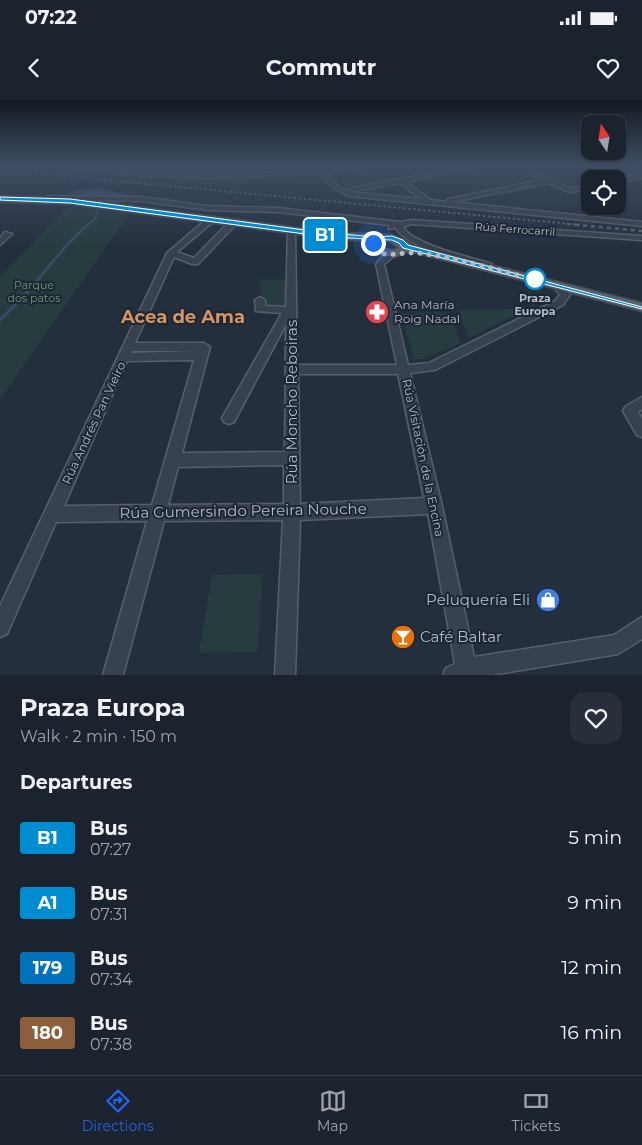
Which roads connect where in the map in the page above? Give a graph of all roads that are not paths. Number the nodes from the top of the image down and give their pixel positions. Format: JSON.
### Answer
{"nodes":[{"id":1,"x":346,"y":193,"type":"edge"},
{"id":2,"x":417,"y":193,"type":"edge"},
{"id":3,"x":490,"y":193,"type":"edge"},
{"id":4,"x":0,"y":197,"type":"edge"},
{"id":5,"x":29,"y":198,"type":"junction"},
{"id":6,"x":430,"y":202,"type":"junction"},
{"id":7,"x":441,"y":203,"type":"junction"},
{"id":8,"x":208,"y":219,"type":"junction"},
{"id":9,"x":233,"y":223,"type":"junction"},
{"id":10,"x":642,"y":224,"type":"edge"},
{"id":11,"x":394,"y":226,"type":"junction"},
{"id":12,"x":291,"y":230,"type":"junction"},
{"id":13,"x":8,"y":234,"type":"dead end"},
{"id":14,"x":642,"y":238,"type":"edge"},
{"id":15,"x":0,"y":242,"type":"edge"},
{"id":16,"x":375,"y":243,"type":"junction"},
{"id":17,"x":399,"y":248,"type":"junction"},
{"id":18,"x":171,"y":254,"type":"junction"},
{"id":19,"x":503,"y":271,"type":"junction"},
{"id":20,"x":558,"y":286,"type":"junction"},
{"id":21,"x":606,"y":297,"type":"junction"},
{"id":22,"x":642,"y":298,"type":"edge"},
{"id":23,"x":260,"y":300,"type":"dead end"},
{"id":24,"x":642,"y":307,"type":"edge"},
{"id":25,"x":292,"y":310,"type":"junction"},
{"id":26,"x":126,"y":352,"type":"junction"},
{"id":27,"x":403,"y":369,"type":"junction"},
{"id":28,"x":293,"y":370,"type":"junction"},
{"id":29,"x":642,"y":402,"type":"edge"},
{"id":30,"x":229,"y":418,"type":"dead end"},
{"id":31,"x":642,"y":431,"type":"edge"},
{"id":32,"x":292,"y":458,"type":"junction"},
{"id":33,"x":172,"y":460,"type":"junction"},
{"id":34,"x":434,"y":506,"type":"junction"},
{"id":35,"x":292,"y":512,"type":"junction"},
{"id":36,"x":52,"y":514,"type":"junction"},
{"id":37,"x":157,"y":515,"type":"junction"},
{"id":38,"x":0,"y":627,"type":"edge"},
{"id":39,"x":642,"y":627,"type":"edge"},
{"id":40,"x":459,"y":672,"type":"edge"},
{"id":41,"x":113,"y":675,"type":"edge"},
{"id":42,"x":285,"y":675,"type":"edge"}],
"edges":[{"from":1,"to":6,"type":"street"},
{"from":2,"to":6,"type":"street"},
{"from":3,"to":7,"type":"street"},
{"from":4,"to":5,"type":"main road"},
{"from":5,"to":8,"type":"main road"},
{"from":5,"to":8,"type":"street"},
{"from":6,"to":7,"type":"street"},
{"from":7,"to":10,"type":"street"},
{"from":8,"to":9,"type":"main road"},
{"from":8,"to":11,"type":"street"},
{"from":8,"to":18,"type":"street","name":"Rúa Andrés Pan Vieiro"},
{"from":9,"to":12,"type":"main road"},
{"from":9,"to":18,"type":"street"},
{"from":11,"to":14,"type":"street","name":"Rúa Ferrocarril"},
{"from":11,"to":17,"type":"street"},
{"from":11,"to":19,"type":"street"},
{"from":12,"to":16,"type":"main road"},
{"from":12,"to":25,"type":"street","name":"Rúa Moncho Reboiras"},
{"from":13,"to":15,"type":"street"},
{"from":16,"to":17,"type":"main road"},
{"from":16,"to":17,"type":"main road"},
{"from":17,"to":19,"type":"main road"},
{"from":17,"to":27,"type":"street","name":"Rúa Visitación de la Encina"},
{"from":18,"to":26,"type":"street","name":"Rúa Andrés Pan Vieiro"},
{"from":19,"to":20,"type":"main road"},
{"from":20,"to":21,"type":"main road"},
{"from":20,"to":27,"type":"street"},
{"from":21,"to":22,"type":"main road"},
{"from":21,"to":24,"type":"main road"},
{"from":23,"to":25,"type":"street"},
{"from":25,"to":28,"type":"street","name":"Rúa Moncho Reboiras"},
{"from":25,"to":30,"type":"street","name":"Rúa Moncho Reboiras"},
{"from":26,"to":33,"type":"street"},
{"from":26,"to":36,"type":"street","name":"Rúa Andrés Pan Vieiro"},
{"from":27,"to":28,"type":"street"},
{"from":27,"to":34,"type":"street","name":"Rúa Visitación de la Encina"},
{"from":28,"to":32,"type":"street","name":"Rúa Moncho Reboiras"},
{"from":29,"to":31,"type":"street"},
{"from":32,"to":33,"type":"street"},
{"from":32,"to":35,"type":"street","name":"Rúa Moncho Reboiras"},
{"from":33,"to":37,"type":"street"},
{"from":34,"to":35,"type":"street","name":"Rúa Gumersindo Pereira Nouche"},
{"from":34,"to":40,"type":"street","name":"Rúa Visitación de la Encina"},
{"from":35,"to":37,"type":"street","name":"Rúa Gumersindo Pereira Nouche"},
{"from":35,"to":42,"type":"street","name":"Rúa Moncho Reboiras"},
{"from":36,"to":37,"type":"street","name":"Rúa Gumersindo Pereira Nouche"},
{"from":36,"to":38,"type":"street","name":"Rúa Andrés Pan Vieiro"},
{"from":37,"to":41,"type":"street"},
{"from":39,"to":40,"type":"street"}]}
